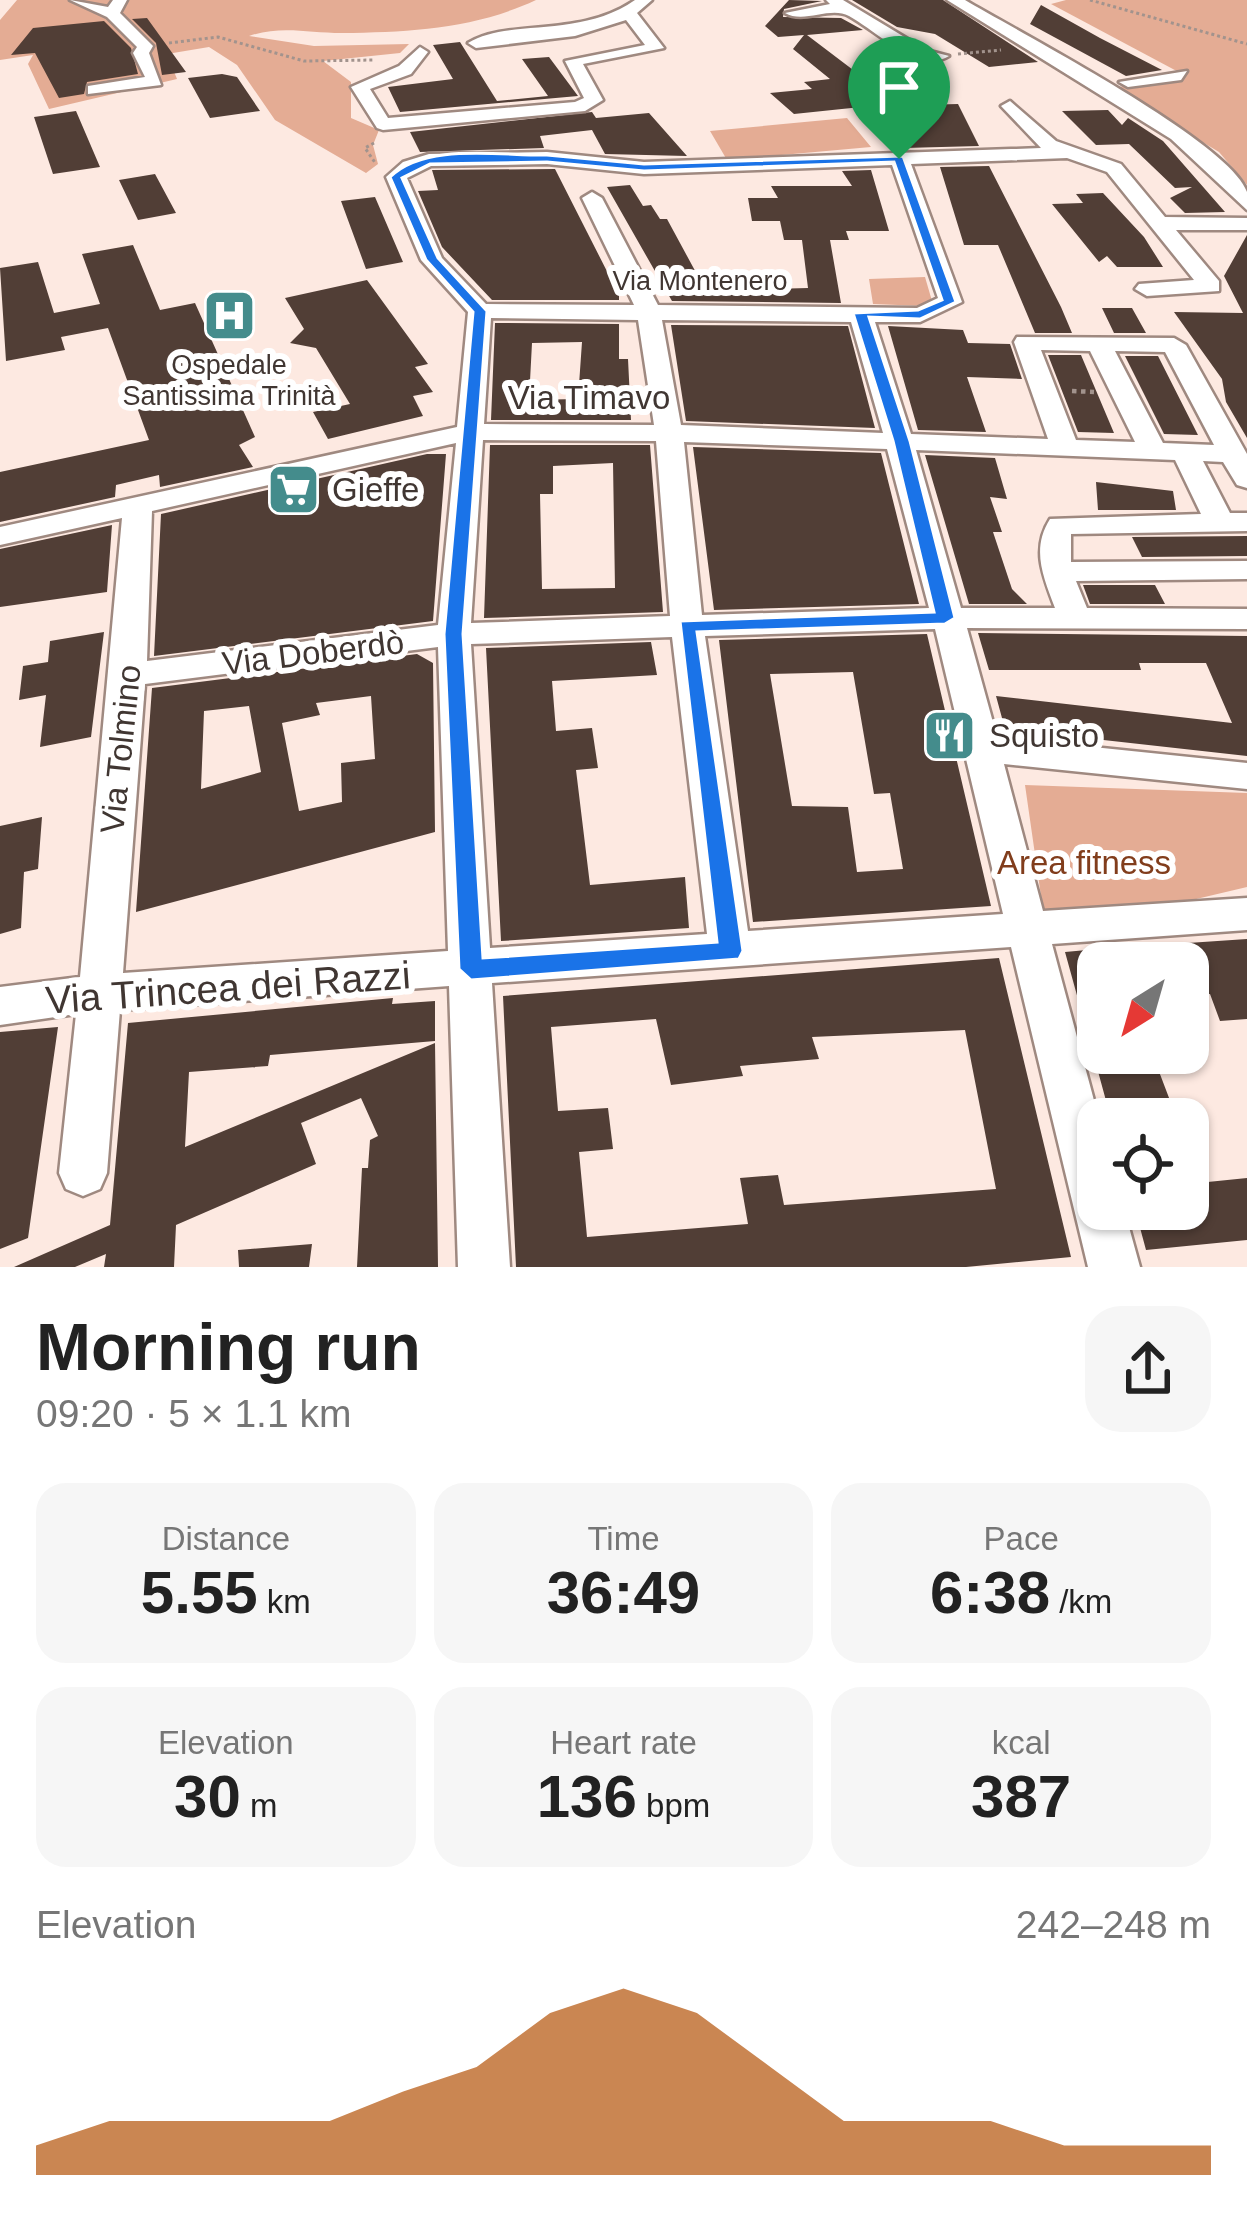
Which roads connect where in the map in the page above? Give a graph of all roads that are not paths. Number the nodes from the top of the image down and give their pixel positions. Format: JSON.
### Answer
{"nodes":[{"id":1,"x":77,"y":0,"type":"edge"},
{"id":2,"x":645,"y":0,"type":"edge"},
{"id":3,"x":964,"y":2,"type":"edge"},
{"id":4,"x":836,"y":4,"type":"edge"},
{"id":5,"x":116,"y":7,"type":"edge"},
{"id":6,"x":793,"y":13,"type":"dead end"},
{"id":7,"x":630,"y":14,"type":"junction"},
{"id":8,"x":476,"y":43,"type":"dead end"},
{"id":9,"x":420,"y":54,"type":"road end"},
{"id":10,"x":941,"y":56,"type":"road end"},
{"id":11,"x":1181,"y":75,"type":"dead end"},
{"id":12,"x":1129,"y":82,"type":"dead end"},
{"id":13,"x":94,"y":90,"type":"dead end"},
{"id":14,"x":1010,"y":106,"type":"dead end"},
{"id":15,"x":1063,"y":153,"type":"junction"},
{"id":16,"x":899,"y":159,"type":"junction"},
{"id":17,"x":592,"y":198,"type":"dead end"},
{"id":18,"x":1247,"y":204,"type":"edge"},
{"id":19,"x":1164,"y":223,"type":"junction"},
{"id":20,"x":1247,"y":224,"type":"edge"},
{"id":21,"x":1147,"y":289,"type":"dead end"},
{"id":22,"x":648,"y":310,"type":"junction"},
{"id":23,"x":480,"y":311,"type":"junction"},
{"id":24,"x":860,"y":313,"type":"junction"},
{"id":25,"x":1099,"y":344,"type":"junction"},
{"id":26,"x":470,"y":432,"type":"junction"},
{"id":27,"x":669,"y":433,"type":"junction"},
{"id":28,"x":902,"y":441,"type":"junction"},
{"id":29,"x":1066,"y":448,"type":"junction"},
{"id":30,"x":1154,"y":452,"type":"junction"},
{"id":31,"x":1185,"y":453,"type":"junction"},
{"id":32,"x":1242,"y":466,"type":"edge"},
{"id":33,"x":138,"y":505,"type":"junction"},
{"id":34,"x":1234,"y":524,"type":"edge"},
{"id":35,"x":0,"y":536,"type":"edge"},
{"id":36,"x":1247,"y":570,"type":"edge"},
{"id":37,"x":1059,"y":572,"type":"junction"},
{"id":38,"x":1074,"y":617,"type":"junction"},
{"id":39,"x":945,"y":618,"type":"junction"},
{"id":40,"x":1247,"y":619,"type":"edge"},
{"id":41,"x":687,"y":626,"type":"junction"},
{"id":42,"x":454,"y":634,"type":"junction"},
{"id":43,"x":129,"y":676,"type":"junction"},
{"id":44,"x":985,"y":749,"type":"junction"},
{"id":45,"x":1247,"y":776,"type":"edge"},
{"id":46,"x":1247,"y":914,"type":"edge"},
{"id":47,"x":1025,"y":929,"type":"junction"},
{"id":48,"x":730,"y":951,"type":"junction"},
{"id":49,"x":471,"y":969,"type":"junction"},
{"id":50,"x":96,"y":993,"type":"junction"},
{"id":51,"x":0,"y":1006,"type":"edge"},
{"id":52,"x":1077,"y":1128,"type":"edge"},
{"id":53,"x":82,"y":1173,"type":"dead end"},
{"id":54,"x":1104,"y":1230,"type":"edge"},
{"id":55,"x":484,"y":1267,"type":"edge"},
{"id":56,"x":1114,"y":1267,"type":"edge"}],
"edges":[{"from":1,"to":5,"type":"street"},
{"from":2,"to":7,"type":"street"},
{"from":3,"to":18,"type":"street"},
{"from":4,"to":6,"type":"street"},
{"from":4,"to":10,"type":"street"},
{"from":5,"to":13,"type":"street"},
{"from":7,"to":8,"type":"street"},
{"from":7,"to":9,"type":"street"},
{"from":11,"to":12,"type":"street"},
{"from":14,"to":15,"type":"street"},
{"from":15,"to":16,"type":"street"},
{"from":15,"to":19,"type":"street"},
{"from":16,"to":23,"type":"street"},
{"from":16,"to":24,"type":"street","name":"Via Montenero"},
{"from":17,"to":22,"type":"street"},
{"from":19,"to":20,"type":"street"},
{"from":19,"to":21,"type":"street"},
{"from":22,"to":23,"type":"street","name":"Via Montenero"},
{"from":22,"to":24,"type":"street","name":"Via Montenero"},
{"from":22,"to":27,"type":"street"},
{"from":23,"to":26,"type":"street"},
{"from":24,"to":28,"type":"street"},
{"from":25,"to":29,"type":"street"},
{"from":25,"to":30,"type":"street"},
{"from":25,"to":32,"type":"street"},
{"from":26,"to":27,"type":"street","name":"Via Timavo"},
{"from":26,"to":33,"type":"street","name":"Via Timavo"},
{"from":26,"to":42,"type":"street"},
{"from":27,"to":28,"type":"street","name":"Via Timavo"},
{"from":27,"to":41,"type":"street"},
{"from":28,"to":29,"type":"street"},
{"from":28,"to":39,"type":"street"},
{"from":29,"to":30,"type":"street"},
{"from":30,"to":31,"type":"street"},
{"from":31,"to":32,"type":"street"},
{"from":31,"to":34,"type":"street"},
{"from":33,"to":35,"type":"street","name":"Via Timavo"},
{"from":33,"to":43,"type":"street","name":"Via Tolmino"},
{"from":34,"to":37,"type":"street"},
{"from":36,"to":37,"type":"street"},
{"from":37,"to":38,"type":"street"},
{"from":38,"to":39,"type":"street","name":"Via Doberdò"},
{"from":38,"to":40,"type":"street","name":"Via Doberdò"},
{"from":39,"to":41,"type":"street","name":"Via Doberdò"},
{"from":39,"to":44,"type":"street"},
{"from":41,"to":42,"type":"street","name":"Via Doberdò"},
{"from":41,"to":48,"type":"street"},
{"from":42,"to":43,"type":"street","name":"Via Doberdò"},
{"from":42,"to":49,"type":"street"},
{"from":43,"to":50,"type":"street","name":"Via Tolmino"},
{"from":44,"to":45,"type":"street"},
{"from":44,"to":47,"type":"street"},
{"from":46,"to":47,"type":"street","name":"Via Trincea dei Razzi"},
{"from":47,"to":48,"type":"street","name":"Via Trincea dei Razzi"},
{"from":47,"to":52,"type":"street"},
{"from":48,"to":49,"type":"street","name":"Via Trincea dei Razzi"},
{"from":49,"to":50,"type":"street","name":"Via Trincea dei Razzi"},
{"from":49,"to":55,"type":"street"},
{"from":50,"to":51,"type":"street","name":"Via Trincea dei Razzi"},
{"from":50,"to":53,"type":"street","name":"Via Tolmino"},
{"from":54,"to":56,"type":"street"}]}
